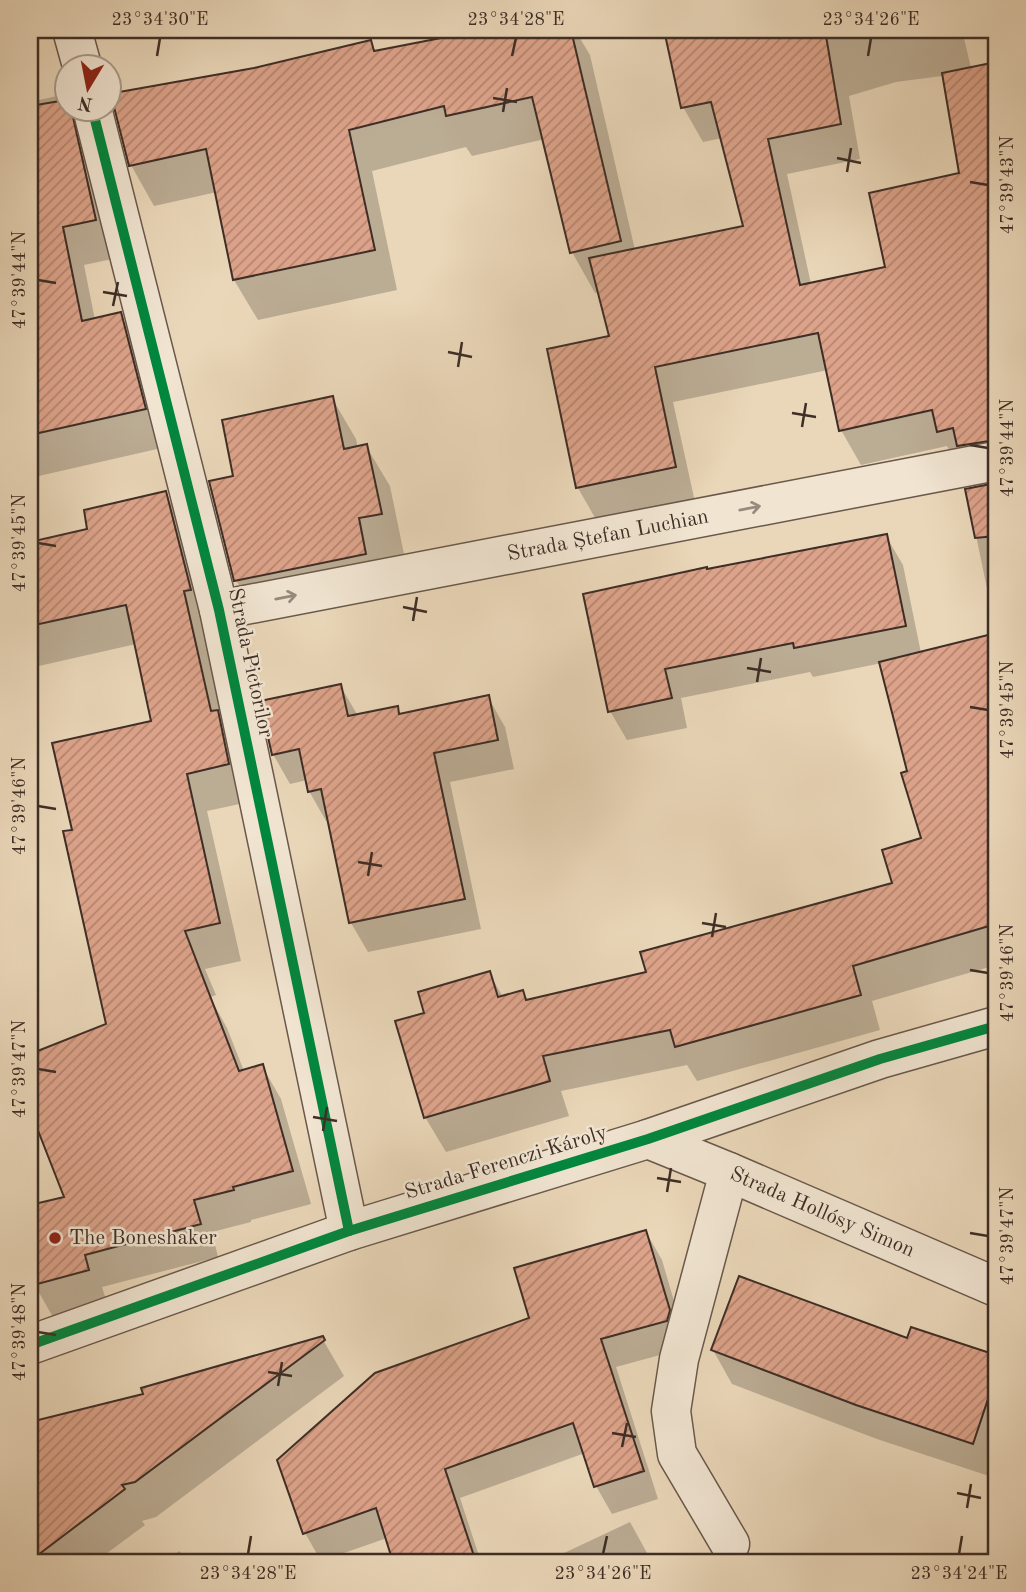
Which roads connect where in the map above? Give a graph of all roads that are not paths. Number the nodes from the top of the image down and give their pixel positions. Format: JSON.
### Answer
{"nodes":[{"id":1,"x":72,"y":30,"type":"edge"},
{"id":2,"x":78,"y":52,"type":"edge"},
{"id":3,"x":96,"y":122,"type":"edge"},
{"id":4,"x":996,"y":461,"type":"edge"},
{"id":5,"x":219,"y":610,"type":"junction"},
{"id":6,"x":996,"y":1026,"type":"edge"},
{"id":7,"x":648,"y":1139,"type":"junction"},
{"id":8,"x":729,"y":1172,"type":"junction"},
{"id":9,"x":349,"y":1231,"type":"junction"},
{"id":10,"x":996,"y":1287,"type":"edge"},
{"id":11,"x":30,"y":1345,"type":"edge"},
{"id":12,"x":730,"y":1544,"type":"dead end"}],
"edges":[{"from":1,"to":2,"type":"street"},
{"from":3,"to":5,"type":"street","name":"Strada Pictorilor"},
{"from":5,"to":4,"type":"street","name":"Strada Ștefan Luchian","one_way":true},
{"from":5,"to":9,"type":"street","name":"Strada Pictorilor"},
{"from":6,"to":7,"type":"street","name":"Strada Ferenczi Károly"},
{"from":7,"to":8,"type":"street","name":"Strada Hollósy Simon"},
{"from":7,"to":9,"type":"street","name":"Strada Ferenczi Károly"},
{"from":8,"to":10,"type":"street","name":"Strada Hollósy Simon"},
{"from":8,"to":12,"type":"street"},
{"from":9,"to":11,"type":"street","name":"Strada Ferenczi Károly"}]}
